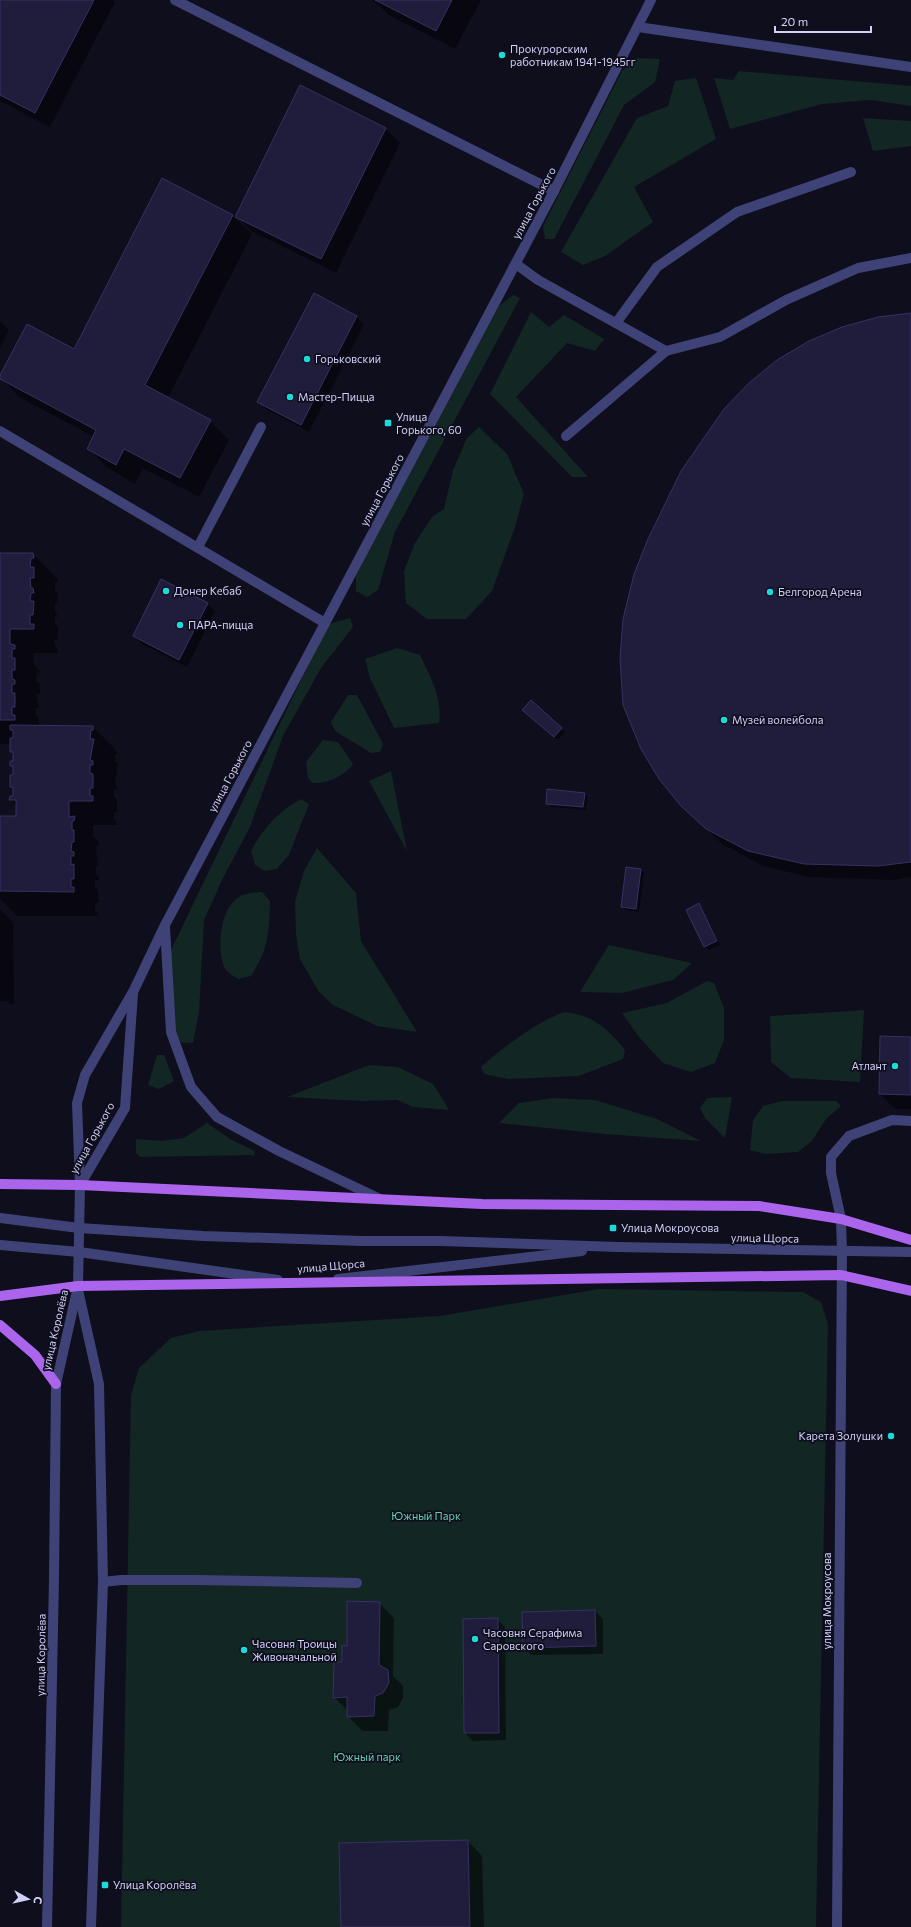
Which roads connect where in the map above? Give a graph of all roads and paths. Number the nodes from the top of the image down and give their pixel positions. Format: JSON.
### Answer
{"nodes":[{"id":1,"x":175,"y":0,"type":"edge"},
{"id":2,"x":651,"y":0,"type":"edge"},
{"id":3,"x":638,"y":27,"type":"junction"},
{"id":4,"x":911,"y":67,"type":"edge"},
{"id":5,"x":851,"y":172,"type":"dead end"},
{"id":6,"x":554,"y":191,"type":"junction"},
{"id":7,"x":911,"y":258,"type":"edge"},
{"id":8,"x":516,"y":264,"type":"junction"},
{"id":9,"x":616,"y":323,"type":"junction"},
{"id":10,"x":666,"y":351,"type":"junction"},
{"id":11,"x":261,"y":427,"type":"dead end"},
{"id":12,"x":0,"y":431,"type":"edge"},
{"id":13,"x":566,"y":436,"type":"dead end"},
{"id":14,"x":198,"y":547,"type":"junction"},
{"id":15,"x":326,"y":623,"type":"junction"},
{"id":16,"x":165,"y":925,"type":"junction"},
{"id":17,"x":134,"y":990,"type":"junction"},
{"id":18,"x":911,"y":1121,"type":"edge"},
{"id":19,"x":0,"y":1184,"type":"edge"},
{"id":20,"x":80,"y":1185,"type":"junction"},
{"id":21,"x":380,"y":1199,"type":"junction"},
{"id":22,"x":0,"y":1218,"type":"edge"},
{"id":23,"x":841,"y":1220,"type":"junction"},
{"id":24,"x":79,"y":1228,"type":"junction"},
{"id":25,"x":911,"y":1240,"type":"edge"},
{"id":26,"x":0,"y":1245,"type":"edge"},
{"id":27,"x":618,"y":1247,"type":"junction"},
{"id":28,"x":79,"y":1252,"type":"junction"},
{"id":29,"x":842,"y":1252,"type":"junction"},
{"id":30,"x":911,"y":1252,"type":"edge"},
{"id":31,"x":841,"y":1275,"type":"junction"},
{"id":32,"x":298,"y":1283,"type":"junction"},
{"id":33,"x":78,"y":1286,"type":"junction"},
{"id":34,"x":911,"y":1291,"type":"edge"},
{"id":35,"x":0,"y":1296,"type":"edge"},
{"id":36,"x":0,"y":1325,"type":"edge"},
{"id":37,"x":56,"y":1384,"type":"junction"},
{"id":38,"x":103,"y":1582,"type":"junction"},
{"id":39,"x":356,"y":1583,"type":"dead end"},
{"id":40,"x":47,"y":1927,"type":"edge"},
{"id":41,"x":91,"y":1927,"type":"edge"},
{"id":42,"x":837,"y":1927,"type":"edge"}],
"edges":[{"from":1,"to":6,"type":"street"},
{"from":2,"to":3,"type":"street","name":"улица Горького"},
{"from":3,"to":4,"type":"street"},
{"from":3,"to":6,"type":"street","name":"улица Горького"},
{"from":5,"to":9,"type":"street"},
{"from":6,"to":8,"type":"street","name":"улица Горького"},
{"from":7,"to":10,"type":"street"},
{"from":8,"to":9,"type":"street"},
{"from":8,"to":15,"type":"street","name":"улица Горького"},
{"from":9,"to":10,"type":"street"},
{"from":10,"to":13,"type":"street"},
{"from":11,"to":14,"type":"street"},
{"from":12,"to":14,"type":"street"},
{"from":14,"to":15,"type":"street"},
{"from":15,"to":16,"type":"street","name":"улица Горького"},
{"from":16,"to":17,"type":"street","name":"улица Горького"},
{"from":16,"to":21,"type":"street"},
{"from":17,"to":20,"type":"street","name":"улица Горького"},
{"from":17,"to":20,"type":"street","name":"улица Горького"},
{"from":18,"to":23,"type":"street","name":"улица Мокроусова"},
{"from":19,"to":20,"type":"main road"},
{"from":20,"to":21,"type":"main road"},
{"from":20,"to":24,"type":"street"},
{"from":21,"to":23,"type":"main road"},
{"from":22,"to":24,"type":"street","name":"улица Щорса"},
{"from":23,"to":25,"type":"main road"},
{"from":23,"to":29,"type":"street","name":"улица Мокроусова"},
{"from":24,"to":27,"type":"street","name":"улица Щорса"},
{"from":24,"to":28,"type":"street"},
{"from":26,"to":28,"type":"street","name":"улица Щорса"},
{"from":27,"to":29,"type":"street","name":"улица Щорса"},
{"from":27,"to":32,"type":"street","name":"улица Щорса"},
{"from":28,"to":32,"type":"street","name":"улица Щорса"},
{"from":28,"to":33,"type":"street"},
{"from":29,"to":30,"type":"street","name":"улица Щорса"},
{"from":29,"to":31,"type":"street","name":"улица Мокроусова"},
{"from":31,"to":32,"type":"main road"},
{"from":31,"to":34,"type":"main road"},
{"from":31,"to":42,"type":"street","name":"улица Мокроусова"},
{"from":32,"to":33,"type":"main road"},
{"from":33,"to":35,"type":"main road"},
{"from":33,"to":37,"type":"street","name":"улица Королёва"},
{"from":33,"to":38,"type":"street","name":"улица Королёва"},
{"from":36,"to":37,"type":"main road"},
{"from":37,"to":40,"type":"street","name":"улица Королёва"},
{"from":38,"to":39,"type":"street"},
{"from":38,"to":41,"type":"street","name":"улица Королёва"}]}
